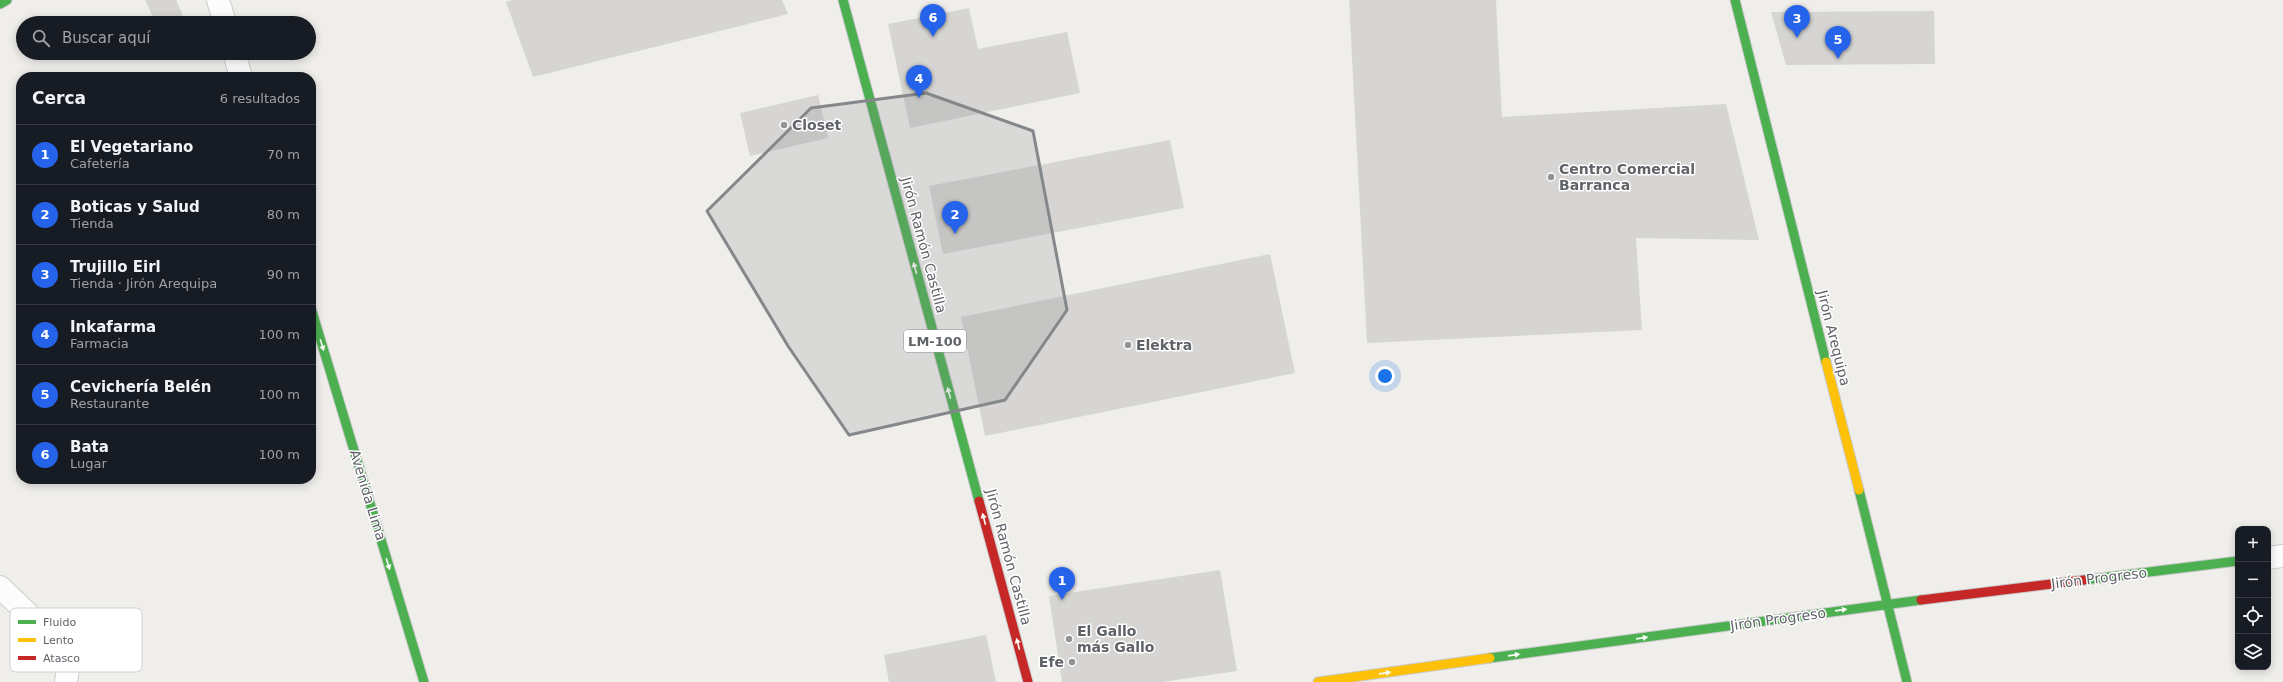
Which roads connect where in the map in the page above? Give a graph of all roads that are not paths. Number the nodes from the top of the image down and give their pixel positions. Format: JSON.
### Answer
{"nodes":[{"id":1,"x":7,"y":0,"type":"edge"},
{"id":2,"x":218,"y":0,"type":"edge"},
{"id":3,"x":843,"y":0,"type":"edge"},
{"id":4,"x":1735,"y":0,"type":"edge"},
{"id":5,"x":0,"y":4,"type":"edge"},
{"id":6,"x":223,"y":16,"type":"edge"},
{"id":7,"x":236,"y":60,"type":"edge"},
{"id":8,"x":240,"y":72,"type":"edge"},
{"id":9,"x":316,"y":325,"type":"edge"},
{"id":10,"x":2283,"y":556,"type":"edge"},
{"id":11,"x":2271,"y":558,"type":"edge"},
{"id":12,"x":2235,"y":561,"type":"edge"},
{"id":13,"x":0,"y":588,"type":"edge"},
{"id":14,"x":1886,"y":604,"type":"junction"},
{"id":15,"x":21,"y":608,"type":"edge"},
{"id":16,"x":68,"y":672,"type":"edge"},
{"id":17,"x":66,"y":682,"type":"edge"},
{"id":18,"x":424,"y":682,"type":"edge"},
{"id":19,"x":1028,"y":682,"type":"edge"},
{"id":20,"x":1318,"y":682,"type":"edge"},
{"id":21,"x":1907,"y":682,"type":"edge"}],
"edges":[{"from":1,"to":5,"type":"street"},
{"from":2,"to":6,"type":"street"},
{"from":19,"to":3,"type":"street","name":"Jirón Ramón Castilla","number":"LM-100","one_way":true},
{"from":4,"to":14,"type":"street","name":"Jirón Arequipa"},
{"from":7,"to":8,"type":"street"},
{"from":9,"to":18,"type":"street","name":"Avenida Lima","one_way":true},
{"from":10,"to":11,"type":"street"},
{"from":12,"to":14,"type":"street","name":"Jirón Progreso"},
{"from":13,"to":15,"type":"street"},
{"from":20,"to":14,"type":"street","name":"Jirón Progreso","one_way":true},
{"from":14,"to":21,"type":"street","name":"Jirón Arequipa"},
{"from":16,"to":17,"type":"street"}]}
